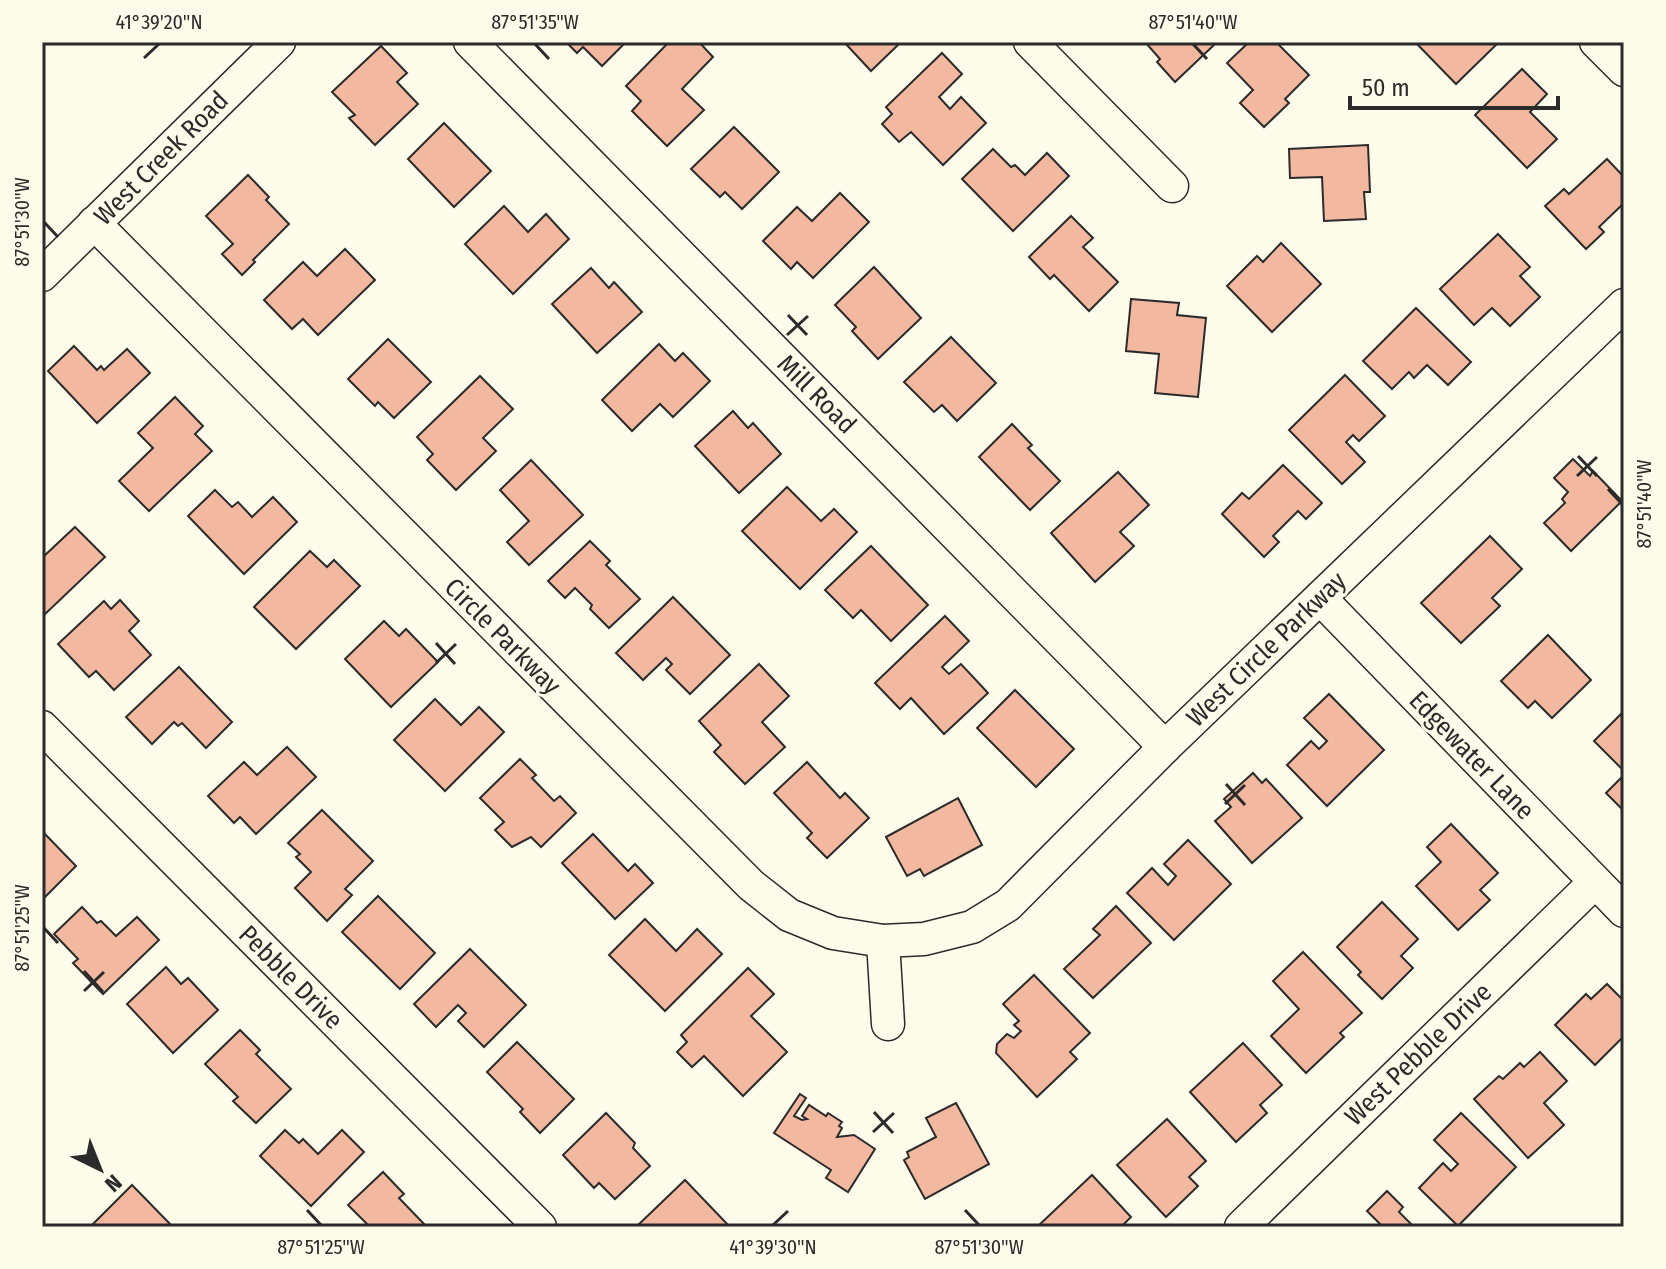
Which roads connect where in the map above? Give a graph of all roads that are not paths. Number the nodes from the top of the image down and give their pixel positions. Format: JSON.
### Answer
{"nodes":[{"id":1,"x":279,"y":42,"type":"edge"},
{"id":2,"x":470,"y":42,"type":"edge"},
{"id":3,"x":1030,"y":42,"type":"edge"},
{"id":4,"x":1596,"y":42,"type":"edge"},
{"id":5,"x":1624,"y":70,"type":"edge"},
{"id":6,"x":1172,"y":186,"type":"dead end"},
{"id":7,"x":94,"y":223,"type":"junction"},
{"id":8,"x":42,"y":275,"type":"edge"},
{"id":9,"x":1624,"y":305,"type":"edge"},
{"id":10,"x":1320,"y":598,"type":"junction"},
{"id":11,"x":42,"y":727,"type":"edge"},
{"id":12,"x":1165,"y":747,"type":"junction"},
{"id":13,"x":1595,"y":882,"type":"junction"},
{"id":14,"x":1624,"y":911,"type":"edge"},
{"id":15,"x":883,"y":941,"type":"junction"},
{"id":16,"x":888,"y":1024,"type":"dead end"},
{"id":17,"x":540,"y":1227,"type":"edge"},
{"id":18,"x":1241,"y":1227,"type":"edge"}],
"edges":[{"from":1,"to":7,"type":"street","name":"West Creek Road"},
{"from":2,"to":12,"type":"street","name":"Mill Road"},
{"from":3,"to":6,"type":"street"},
{"from":4,"to":5,"type":"street"},
{"from":7,"to":8,"type":"street","name":"West Creek Road"},
{"from":7,"to":15,"type":"street","name":"Circle Parkway"},
{"from":9,"to":10,"type":"street","name":"West Circle Parkway"},
{"from":10,"to":12,"type":"street","name":"West Circle Parkway"},
{"from":10,"to":13,"type":"street","name":"Edgewater Lane"},
{"from":11,"to":17,"type":"street","name":"Pebble Drive"},
{"from":12,"to":15,"type":"street","name":"West Circle Parkway"},
{"from":13,"to":14,"type":"street","name":"Edgewater Lane"},
{"from":13,"to":18,"type":"street","name":"West Pebble Drive"},
{"from":15,"to":16,"type":"street"}]}
